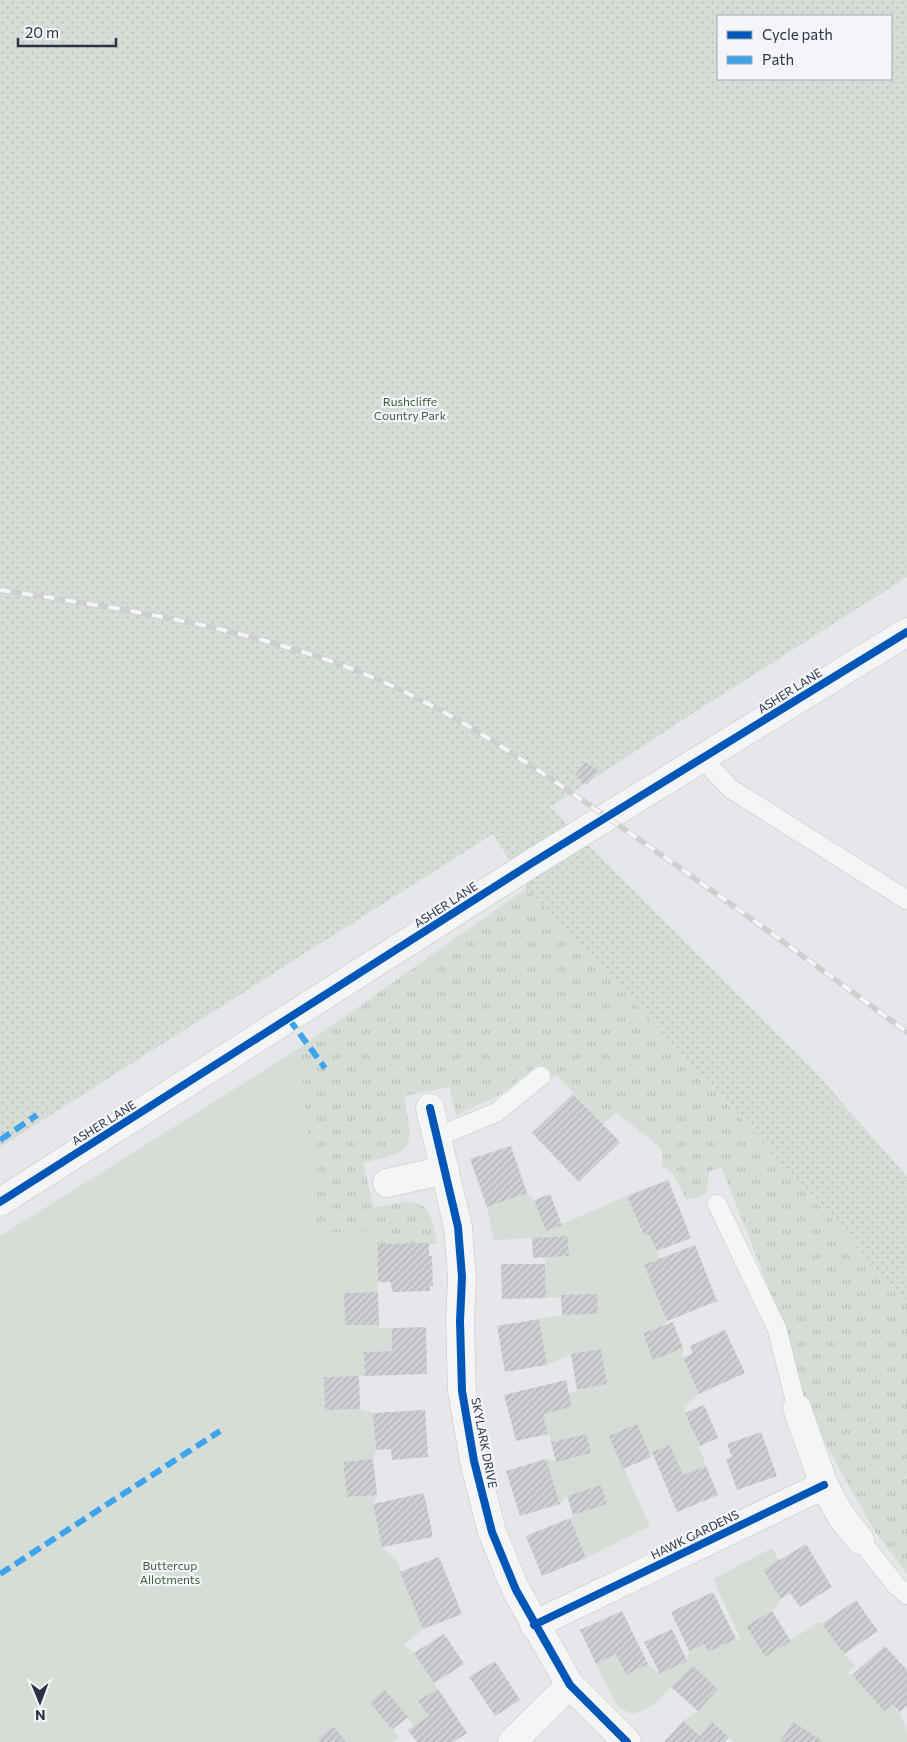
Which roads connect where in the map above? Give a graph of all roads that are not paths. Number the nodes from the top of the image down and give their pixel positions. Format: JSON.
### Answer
{"nodes":[{"id":1,"x":907,"y":632,"type":"edge"},
{"id":2,"x":704,"y":757,"type":"junction"},
{"id":3,"x":907,"y":900,"type":"edge"},
{"id":4,"x":541,"y":1076,"type":"dead end"},
{"id":5,"x":430,"y":1108,"type":"dead end"},
{"id":6,"x":437,"y":1137,"type":"junction"},
{"id":7,"x":445,"y":1170,"type":"junction"},
{"id":8,"x":387,"y":1183,"type":"dead end"},
{"id":9,"x":0,"y":1202,"type":"edge"},
{"id":10,"x":717,"y":1204,"type":"dead end"},
{"id":11,"x":797,"y":1408,"type":"joint"},
{"id":12,"x":824,"y":1485,"type":"junction"},
{"id":13,"x":860,"y":1540,"type":"joint"},
{"id":14,"x":907,"y":1595,"type":"edge"},
{"id":15,"x":534,"y":1625,"type":"junction"},
{"id":16,"x":570,"y":1685,"type":"junction"},
{"id":17,"x":512,"y":1742,"type":"edge"},
{"id":18,"x":627,"y":1742,"type":"edge"}],
"edges":[{"from":1,"to":2,"type":"street","name":"ASHER LANE"},
{"from":2,"to":3,"type":"lane"},
{"from":2,"to":9,"type":"street","name":"ASHER LANE"},
{"from":4,"to":6,"type":"lane"},
{"from":5,"to":6,"type":"street","name":"SKYLARK DRIVE"},
{"from":6,"to":7,"type":"street","name":"SKYLARK DRIVE"},
{"from":7,"to":8,"type":"street"},
{"from":7,"to":15,"type":"street","name":"SKYLARK DRIVE"},
{"from":10,"to":11,"type":"lane"},
{"from":11,"to":12,"type":"street"},
{"from":12,"to":13,"type":"street"},
{"from":12,"to":15,"type":"street","name":"HAWK GARDENS"},
{"from":13,"to":14,"type":"lane"},
{"from":15,"to":16,"type":"street","name":"SKYLARK DRIVE"},
{"from":16,"to":17,"type":"street"},
{"from":16,"to":18,"type":"street","name":"SKYLARK DRIVE"}]}
